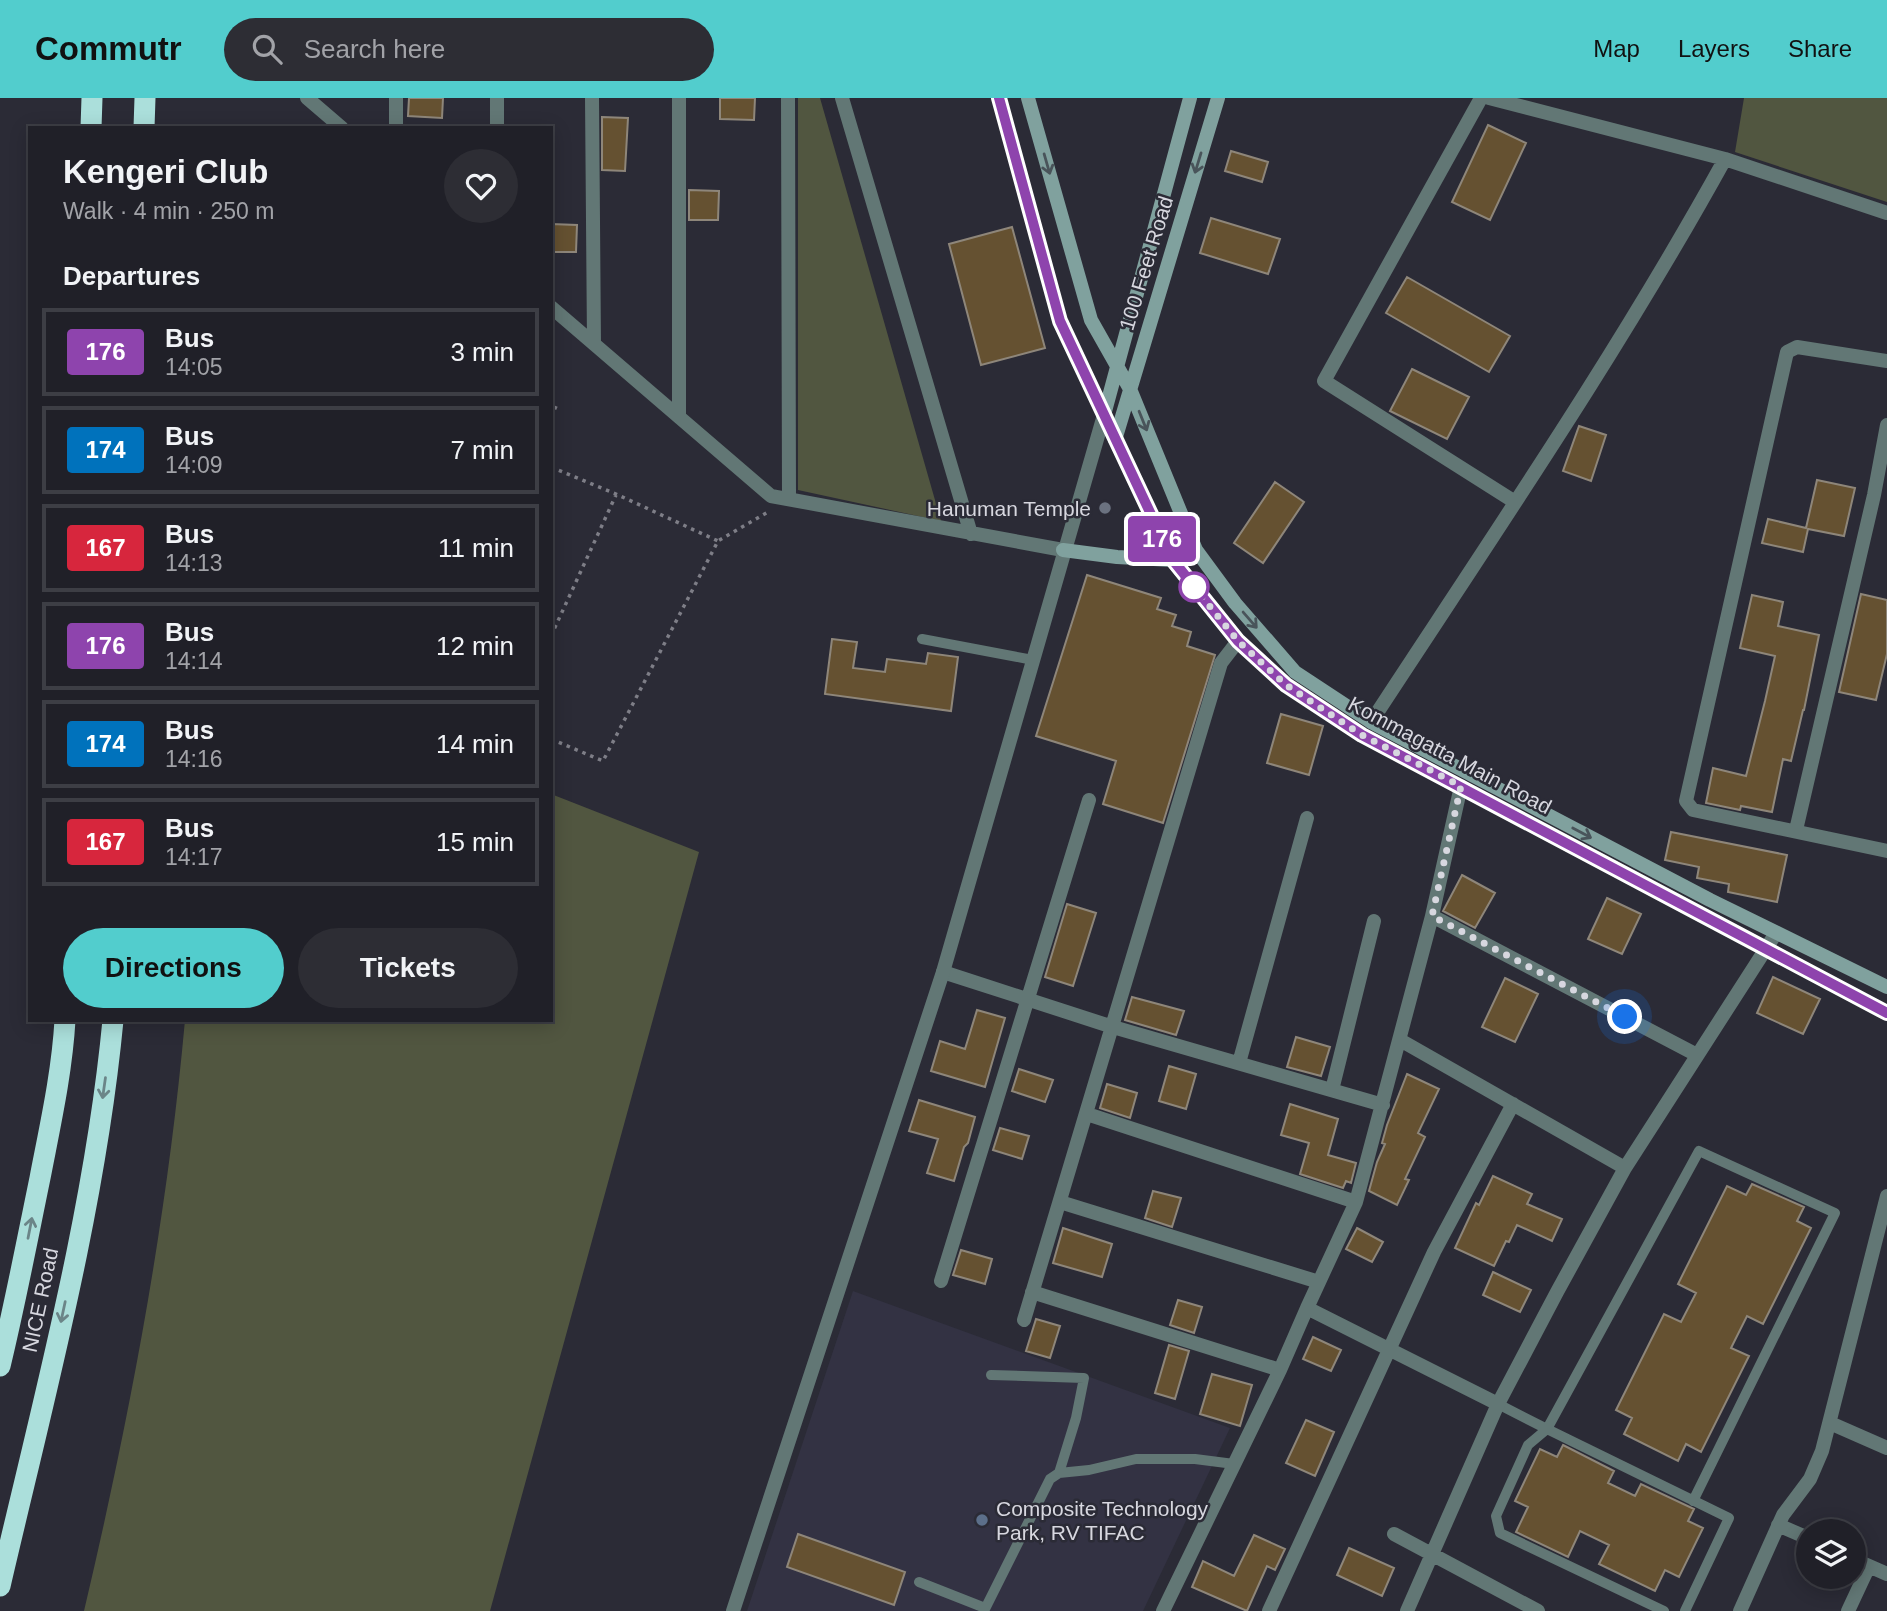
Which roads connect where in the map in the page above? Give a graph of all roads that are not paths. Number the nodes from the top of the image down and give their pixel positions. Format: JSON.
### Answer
{"nodes":[{"id":1,"x":92,"y":98,"type":"edge"},
{"id":2,"x":145,"y":98,"type":"edge"},
{"id":3,"x":307,"y":98,"type":"edge"},
{"id":4,"x":396,"y":98,"type":"edge"},
{"id":5,"x":497,"y":98,"type":"edge"},
{"id":6,"x":592,"y":98,"type":"edge"},
{"id":7,"x":679,"y":98,"type":"edge"},
{"id":8,"x":788,"y":98,"type":"edge"},
{"id":9,"x":842,"y":98,"type":"edge"},
{"id":10,"x":999,"y":98,"type":"edge"},
{"id":11,"x":1028,"y":98,"type":"edge"},
{"id":12,"x":1189,"y":98,"type":"edge"},
{"id":13,"x":1218,"y":98,"type":"edge"},
{"id":14,"x":1481,"y":98,"type":"edge"},
{"id":15,"x":1489,"y":98,"type":"edge"},
{"id":16,"x":92,"y":126,"type":"edge"},
{"id":17,"x":144,"y":126,"type":"edge"},
{"id":18,"x":340,"y":126,"type":"edge"},
{"id":19,"x":396,"y":126,"type":"edge"},
{"id":20,"x":497,"y":126,"type":"edge"},
{"id":21,"x":1725,"y":159,"type":"junction"},
{"id":22,"x":1887,"y":213,"type":"edge"},
{"id":23,"x":553,"y":309,"type":"edge"},
{"id":24,"x":593,"y":344,"type":"junction"},
{"id":25,"x":1887,"y":361,"type":"edge"},
{"id":26,"x":1117,"y":365,"type":"junction"},
{"id":27,"x":1130,"y":389,"type":"junction"},
{"id":28,"x":1104,"y":415,"type":"junction"},
{"id":29,"x":679,"y":416,"type":"junction"},
{"id":30,"x":1887,"y":425,"type":"edge"},
{"id":31,"x":1115,"y":440,"type":"junction"},
{"id":32,"x":789,"y":499,"type":"junction"},
{"id":33,"x":1515,"y":502,"type":"junction"},
{"id":34,"x":971,"y":534,"type":"junction"},
{"id":35,"x":1063,"y":550,"type":"junction"},
{"id":36,"x":1196,"y":550,"type":"junction"},
{"id":37,"x":1172,"y":559,"type":"junction"},
{"id":38,"x":922,"y":639,"type":"dead end"},
{"id":39,"x":1238,"y":641,"type":"junction"},
{"id":40,"x":1033,"y":660,"type":"junction"},
{"id":41,"x":1371,"y":722,"type":"junction"},
{"id":42,"x":1461,"y":786,"type":"junction"},
{"id":43,"x":1089,"y":800,"type":"dead end"},
{"id":44,"x":1307,"y":818,"type":"dead end"},
{"id":45,"x":1796,"y":830,"type":"junction"},
{"id":46,"x":1887,"y":850,"type":"edge"},
{"id":47,"x":1432,"y":916,"type":"junction"},
{"id":48,"x":1374,"y":921,"type":"dead end"},
{"id":49,"x":1776,"y":933,"type":"junction"},
{"id":50,"x":1766,"y":948,"type":"junction"},
{"id":51,"x":943,"y":972,"type":"junction"},
{"id":52,"x":1887,"y":987,"type":"edge"},
{"id":53,"x":1026,"y":999,"type":"junction"},
{"id":54,"x":1887,"y":1013,"type":"edge"},
{"id":55,"x":65,"y":1022,"type":"edge"},
{"id":56,"x":113,"y":1022,"type":"edge"},
{"id":57,"x":1113,"y":1027,"type":"junction"},
{"id":58,"x":1400,"y":1040,"type":"junction"},
{"id":59,"x":1698,"y":1055,"type":"junction"},
{"id":60,"x":1239,"y":1063,"type":"junction"},
{"id":61,"x":1332,"y":1090,"type":"junction"},
{"id":62,"x":1513,"y":1104,"type":"junction"},
{"id":63,"x":1383,"y":1105,"type":"junction"},
{"id":64,"x":1087,"y":1114,"type":"junction"},
{"id":65,"x":1625,"y":1168,"type":"junction"},
{"id":66,"x":1887,"y":1196,"type":"edge"},
{"id":67,"x":1060,"y":1202,"type":"junction"},
{"id":68,"x":1356,"y":1202,"type":"junction"},
{"id":69,"x":941,"y":1281,"type":"dead end"},
{"id":70,"x":1319,"y":1282,"type":"junction"},
{"id":71,"x":1032,"y":1292,"type":"junction"},
{"id":72,"x":1307,"y":1308,"type":"junction"},
{"id":73,"x":1024,"y":1320,"type":"dead end"},
{"id":74,"x":1391,"y":1350,"type":"junction"},
{"id":75,"x":0,"y":1366,"type":"edge"},
{"id":76,"x":1280,"y":1370,"type":"junction"},
{"id":77,"x":991,"y":1375,"type":"dead end"},
{"id":78,"x":1498,"y":1404,"type":"junction"},
{"id":79,"x":1830,"y":1423,"type":"junction"},
{"id":80,"x":1547,"y":1429,"type":"junction"},
{"id":81,"x":1887,"y":1448,"type":"edge"},
{"id":82,"x":1234,"y":1464,"type":"junction"},
{"id":83,"x":1059,"y":1473,"type":"junction"},
{"id":84,"x":1693,"y":1501,"type":"junction"},
{"id":85,"x":1778,"y":1525,"type":"junction"},
{"id":86,"x":1796,"y":1533,"type":"edge"},
{"id":87,"x":1394,"y":1534,"type":"dead end"},
{"id":88,"x":1432,"y":1553,"type":"junction"},
{"id":89,"x":1866,"y":1565,"type":"edge"},
{"id":90,"x":1869,"y":1566,"type":"junction"},
{"id":91,"x":1887,"y":1574,"type":"edge"},
{"id":92,"x":919,"y":1582,"type":"dead end"},
{"id":93,"x":0,"y":1586,"type":"edge"},
{"id":94,"x":984,"y":1610,"type":"edge"},
{"id":95,"x":733,"y":1611,"type":"edge"},
{"id":96,"x":1163,"y":1611,"type":"edge"},
{"id":97,"x":1269,"y":1611,"type":"edge"},
{"id":98,"x":1407,"y":1611,"type":"edge"},
{"id":99,"x":1538,"y":1611,"type":"edge"},
{"id":100,"x":1664,"y":1611,"type":"edge"},
{"id":101,"x":1685,"y":1611,"type":"edge"},
{"id":102,"x":1740,"y":1611,"type":"edge"},
{"id":103,"x":1848,"y":1611,"type":"edge"}],
"edges":[{"from":1,"to":16,"type":"highway"},
{"from":2,"to":17,"type":"highway"},
{"from":3,"to":18,"type":"street"},
{"from":4,"to":19,"type":"street"},
{"from":5,"to":20,"type":"street"},
{"from":6,"to":24,"type":"street"},
{"from":7,"to":29,"type":"street"},
{"from":8,"to":32,"type":"street"},
{"from":9,"to":34,"type":"street"},
{"from":10,"to":28,"type":"main road","name":"Kommagatta Main Road"},
{"from":11,"to":26,"type":"main road","name":"Kommagatta Main Road","one_way":true},
{"from":12,"to":26,"type":"main road","name":"100 Feet Road"},
{"from":13,"to":27,"type":"main road","name":"100 Feet Road","one_way":true},
{"from":14,"to":33,"type":"street"},
{"from":15,"to":21,"type":"street"},
{"from":21,"to":22,"type":"street"},
{"from":21,"to":33,"type":"street"},
{"from":23,"to":24,"type":"street"},
{"from":24,"to":29,"type":"street"},
{"from":25,"to":45,"type":"street"},
{"from":26,"to":27,"type":"main road","name":"Kommagatta Main Road"},
{"from":26,"to":28,"type":"main road","name":"100 Feet Road"},
{"from":27,"to":31,"type":"main road","name":"100 Feet Road"},
{"from":27,"to":36,"type":"main road","name":"Kommagatta Main Road","one_way":true},
{"from":28,"to":31,"type":"main road","name":"Kommagatta Main Road"},
{"from":28,"to":35,"type":"street"},
{"from":29,"to":32,"type":"street"},
{"from":30,"to":45,"type":"street"},
{"from":31,"to":37,"type":"main road","name":"Kommagatta Main Road"},
{"from":32,"to":34,"type":"street"},
{"from":33,"to":41,"type":"street"},
{"from":34,"to":35,"type":"street"},
{"from":35,"to":37,"type":"main road"},
{"from":35,"to":40,"type":"street"},
{"from":36,"to":37,"type":"main road"},
{"from":36,"to":41,"type":"main road","name":"Kommagatta Main Road","one_way":true},
{"from":37,"to":39,"type":"main road","name":"Kommagatta Main Road"},
{"from":38,"to":40,"type":"lane"},
{"from":39,"to":42,"type":"main road","name":"Kommagatta Main Road"},
{"from":39,"to":57,"type":"street"},
{"from":40,"to":51,"type":"street"},
{"from":41,"to":49,"type":"main road","name":"Kommagatta Main Road","one_way":true},
{"from":42,"to":47,"type":"street"},
{"from":42,"to":50,"type":"main road","name":"Kommagatta Main Road"},
{"from":43,"to":53,"type":"street"},
{"from":44,"to":60,"type":"street"},
{"from":45,"to":46,"type":"street"},
{"from":47,"to":58,"type":"street"},
{"from":47,"to":59,"type":"street"},
{"from":48,"to":61,"type":"street"},
{"from":49,"to":50,"type":"street"},
{"from":49,"to":52,"type":"main road","name":"Kommagatta Main Road"},
{"from":50,"to":54,"type":"main road","name":"Kommagatta Main Road"},
{"from":50,"to":59,"type":"street"},
{"from":51,"to":53,"type":"street"},
{"from":51,"to":95,"type":"street"},
{"from":53,"to":57,"type":"street"},
{"from":53,"to":69,"type":"street"},
{"from":75,"to":55,"type":"highway","name":"NICE Road","one_way":true},
{"from":56,"to":93,"type":"highway","name":"NICE Road","one_way":true},
{"from":57,"to":60,"type":"street"},
{"from":57,"to":64,"type":"street"},
{"from":58,"to":62,"type":"street"},
{"from":58,"to":63,"type":"street"},
{"from":59,"to":65,"type":"street"},
{"from":60,"to":61,"type":"street"},
{"from":61,"to":63,"type":"street"},
{"from":62,"to":65,"type":"street"},
{"from":62,"to":74,"type":"street"},
{"from":63,"to":68,"type":"street"},
{"from":64,"to":67,"type":"street"},
{"from":64,"to":68,"type":"street"},
{"from":65,"to":78,"type":"street"},
{"from":66,"to":79,"type":"street"},
{"from":67,"to":70,"type":"street"},
{"from":67,"to":71,"type":"street"},
{"from":68,"to":70,"type":"street"},
{"from":70,"to":72,"type":"street"},
{"from":71,"to":73,"type":"street"},
{"from":71,"to":76,"type":"street"},
{"from":72,"to":74,"type":"street"},
{"from":72,"to":76,"type":"street"},
{"from":74,"to":78,"type":"street"},
{"from":74,"to":97,"type":"street"},
{"from":76,"to":82,"type":"street"},
{"from":77,"to":83,"type":"lane"},
{"from":78,"to":80,"type":"lane"},
{"from":78,"to":88,"type":"street"},
{"from":79,"to":81,"type":"street"},
{"from":79,"to":85,"type":"street"},
{"from":80,"to":84,"type":"lane"},
{"from":80,"to":84,"type":"lane"},
{"from":80,"to":100,"type":"lane"},
{"from":82,"to":83,"type":"lane"},
{"from":82,"to":96,"type":"street"},
{"from":83,"to":94,"type":"lane"},
{"from":84,"to":101,"type":"lane"},
{"from":85,"to":86,"type":"street"},
{"from":85,"to":102,"type":"street"},
{"from":87,"to":88,"type":"street"},
{"from":88,"to":98,"type":"street"},
{"from":88,"to":99,"type":"street"},
{"from":89,"to":90,"type":"street"},
{"from":90,"to":91,"type":"street"},
{"from":90,"to":103,"type":"street"},
{"from":92,"to":94,"type":"lane"}]}
